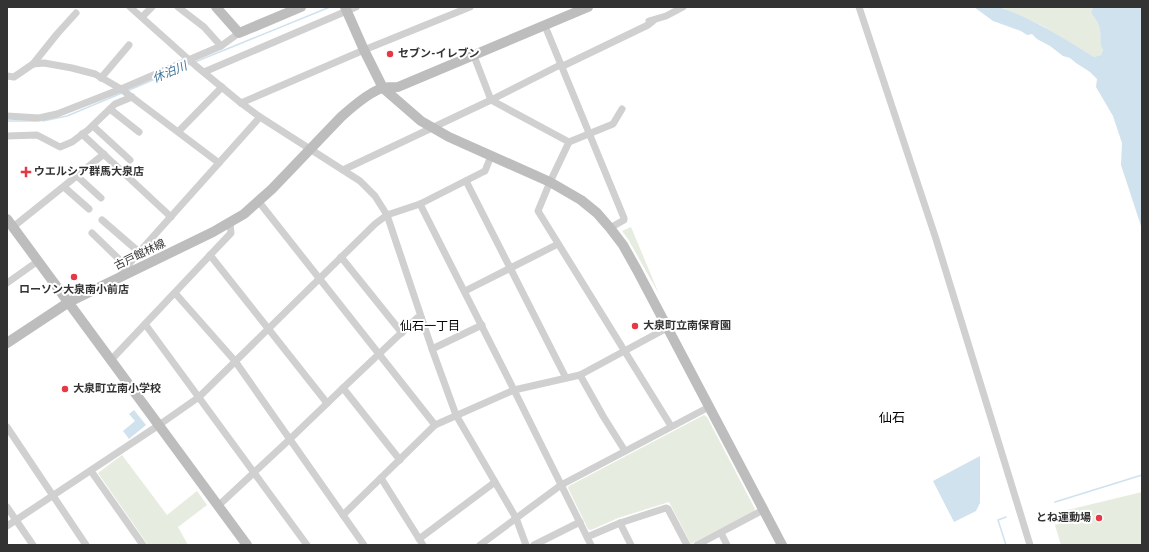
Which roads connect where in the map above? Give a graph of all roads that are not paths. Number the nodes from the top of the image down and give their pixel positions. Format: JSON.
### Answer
{"nodes":[{"id":1,"x":130,"y":7,"type":"edge"},
{"id":2,"x":152,"y":7,"type":"edge"},
{"id":3,"x":178,"y":7,"type":"edge"},
{"id":4,"x":216,"y":7,"type":"edge"},
{"id":5,"x":301,"y":7,"type":"edge"},
{"id":6,"x":470,"y":7,"type":"edge"},
{"id":7,"x":588,"y":7,"type":"edge"},
{"id":8,"x":684,"y":7,"type":"edge"},
{"id":9,"x":859,"y":7,"type":"edge"},
{"id":10,"x":349,"y":8,"type":"edge"},
{"id":11,"x":76,"y":13,"type":"dead end"},
{"id":12,"x":142,"y":16,"type":"junction"},
{"id":13,"x":545,"y":26,"type":"junction"},
{"id":14,"x":239,"y":33,"type":"junction"},
{"id":15,"x":129,"y":45,"type":"dead end"},
{"id":16,"x":221,"y":46,"type":"junction"},
{"id":17,"x":364,"y":50,"type":"junction"},
{"id":18,"x":474,"y":56,"type":"junction"},
{"id":19,"x":189,"y":60,"type":"junction"},
{"id":20,"x":33,"y":64,"type":"junction"},
{"id":21,"x":560,"y":66,"type":"junction"},
{"id":22,"x":204,"y":72,"type":"junction"},
{"id":23,"x":7,"y":76,"type":"edge"},
{"id":24,"x":101,"y":78,"type":"junction"},
{"id":25,"x":222,"y":87,"type":"junction"},
{"id":26,"x":383,"y":88,"type":"junction"},
{"id":27,"x":121,"y":89,"type":"junction"},
{"id":28,"x":130,"y":96,"type":"junction"},
{"id":29,"x":491,"y":100,"type":"junction"},
{"id":30,"x":241,"y":103,"type":"junction"},
{"id":31,"x":110,"y":109,"type":"junction"},
{"id":32,"x":622,"y":109,"type":"dead end"},
{"id":33,"x":7,"y":116,"type":"edge"},
{"id":34,"x":260,"y":117,"type":"junction"},
{"id":35,"x":93,"y":126,"type":"junction"},
{"id":36,"x":432,"y":128,"type":"junction"},
{"id":37,"x":139,"y":132,"type":"dead end"},
{"id":38,"x":179,"y":132,"type":"junction"},
{"id":39,"x":589,"y":133,"type":"junction"},
{"id":40,"x":82,"y":134,"type":"junction"},
{"id":41,"x":7,"y":136,"type":"edge"},
{"id":42,"x":569,"y":142,"type":"junction"},
{"id":43,"x":310,"y":149,"type":"junction"},
{"id":44,"x":104,"y":154,"type":"junction"},
{"id":45,"x":491,"y":156,"type":"junction"},
{"id":46,"x":130,"y":160,"type":"dead end"},
{"id":47,"x":219,"y":163,"type":"junction"},
{"id":48,"x":343,"y":170,"type":"junction"},
{"id":49,"x":77,"y":176,"type":"junction"},
{"id":50,"x":466,"y":181,"type":"junction"},
{"id":51,"x":550,"y":182,"type":"junction"},
{"id":52,"x":64,"y":187,"type":"junction"},
{"id":53,"x":102,"y":198,"type":"dead end"},
{"id":54,"x":259,"y":202,"type":"junction"},
{"id":55,"x":420,"y":204,"type":"junction"},
{"id":56,"x":89,"y":209,"type":"dead end"},
{"id":57,"x":387,"y":215,"type":"junction"},
{"id":58,"x":171,"y":217,"type":"junction"},
{"id":59,"x":102,"y":220,"type":"dead end"},
{"id":60,"x":10,"y":223,"type":"edge"},
{"id":61,"x":230,"y":223,"type":"junction"},
{"id":62,"x":610,"y":228,"type":"junction"},
{"id":63,"x":92,"y":233,"type":"dead end"},
{"id":64,"x":558,"y":244,"type":"junction"},
{"id":65,"x":139,"y":252,"type":"junction"},
{"id":66,"x":210,"y":255,"type":"junction"},
{"id":67,"x":341,"y":257,"type":"junction"},
{"id":68,"x":38,"y":261,"type":"junction"},
{"id":69,"x":127,"y":267,"type":"junction"},
{"id":70,"x":511,"y":268,"type":"junction"},
{"id":71,"x":117,"y":279,"type":"junction"},
{"id":72,"x":319,"y":279,"type":"junction"},
{"id":73,"x":7,"y":283,"type":"edge"},
{"id":74,"x":465,"y":291,"type":"junction"},
{"id":75,"x":175,"y":293,"type":"junction"},
{"id":76,"x":69,"y":302,"type":"junction"},
{"id":77,"x":421,"y":317,"type":"junction"},
{"id":78,"x":145,"y":324,"type":"junction"},
{"id":79,"x":482,"y":325,"type":"junction"},
{"id":80,"x":667,"y":328,"type":"junction"},
{"id":81,"x":268,"y":329,"type":"junction"},
{"id":82,"x":402,"y":333,"type":"junction"},
{"id":83,"x":7,"y":343,"type":"edge"},
{"id":84,"x":432,"y":348,"type":"junction"},
{"id":85,"x":624,"y":352,"type":"junction"},
{"id":86,"x":379,"y":354,"type":"junction"},
{"id":87,"x":111,"y":360,"type":"junction"},
{"id":88,"x":236,"y":361,"type":"junction"},
{"id":89,"x":580,"y":375,"type":"junction"},
{"id":90,"x":566,"y":378,"type":"junction"},
{"id":91,"x":343,"y":388,"type":"junction"},
{"id":92,"x":514,"y":390,"type":"junction"},
{"id":93,"x":199,"y":397,"type":"junction"},
{"id":94,"x":327,"y":403,"type":"junction"},
{"id":95,"x":709,"y":407,"type":"junction"},
{"id":96,"x":456,"y":415,"type":"junction"},
{"id":97,"x":159,"y":425,"type":"junction"},
{"id":98,"x":435,"y":425,"type":"junction"},
{"id":99,"x":671,"y":426,"type":"junction"},
{"id":100,"x":7,"y":427,"type":"edge"},
{"id":101,"x":290,"y":439,"type":"junction"},
{"id":102,"x":625,"y":451,"type":"junction"},
{"id":103,"x":400,"y":460,"type":"junction"},
{"id":104,"x":91,"y":471,"type":"junction"},
{"id":105,"x":254,"y":473,"type":"junction"},
{"id":106,"x":381,"y":478,"type":"junction"},
{"id":107,"x":495,"y":482,"type":"junction"},
{"id":108,"x":561,"y":485,"type":"junction"},
{"id":109,"x":53,"y":495,"type":"junction"},
{"id":110,"x":7,"y":506,"type":"edge"},
{"id":111,"x":218,"y":506,"type":"junction"},
{"id":112,"x":763,"y":510,"type":"junction"},
{"id":113,"x":343,"y":515,"type":"junction"},
{"id":114,"x":516,"y":518,"type":"junction"},
{"id":115,"x":16,"y":520,"type":"junction"},
{"id":116,"x":580,"y":522,"type":"junction"},
{"id":117,"x":620,"y":523,"type":"junction"},
{"id":118,"x":7,"y":526,"type":"edge"},
{"id":119,"x":721,"y":533,"type":"junction"},
{"id":120,"x":587,"y":537,"type":"junction"},
{"id":121,"x":421,"y":542,"type":"edge"},
{"id":122,"x":489,"y":542,"type":"edge"},
{"id":123,"x":139,"y":544,"type":"edge"},
{"id":124,"x":33,"y":545,"type":"edge"},
{"id":125,"x":86,"y":545,"type":"edge"},
{"id":126,"x":247,"y":545,"type":"edge"},
{"id":127,"x":307,"y":545,"type":"edge"},
{"id":128,"x":364,"y":545,"type":"edge"},
{"id":129,"x":480,"y":545,"type":"edge"},
{"id":130,"x":526,"y":545,"type":"edge"},
{"id":131,"x":534,"y":545,"type":"edge"},
{"id":132,"x":590,"y":545,"type":"edge"},
{"id":133,"x":632,"y":545,"type":"edge"},
{"id":134,"x":687,"y":545,"type":"edge"},
{"id":135,"x":697,"y":545,"type":"edge"},
{"id":136,"x":727,"y":545,"type":"edge"},
{"id":137,"x":782,"y":545,"type":"edge"},
{"id":138,"x":1030,"y":545,"type":"edge"}],
"edges":[{"from":1,"to":12,"type":"street"},
{"from":2,"to":12,"type":"street"},
{"from":3,"to":16,"type":"street"},
{"from":4,"to":14,"type":"street"},
{"from":5,"to":14,"type":"street"},
{"from":6,"to":17,"type":"street"},
{"from":7,"to":13,"type":"street"},
{"from":8,"to":21,"type":"street"},
{"from":9,"to":138,"type":"street"},
{"from":10,"to":17,"type":"street"},
{"from":10,"to":22,"type":"street"},
{"from":11,"to":20,"type":"street"},
{"from":12,"to":19,"type":"street"},
{"from":13,"to":18,"type":"street"},
{"from":13,"to":21,"type":"street"},
{"from":14,"to":16,"type":"street"},
{"from":15,"to":24,"type":"street"},
{"from":16,"to":19,"type":"street"},
{"from":17,"to":26,"type":"street"},
{"from":17,"to":30,"type":"street"},
{"from":18,"to":26,"type":"street"},
{"from":18,"to":29,"type":"street"},
{"from":19,"to":22,"type":"street"},
{"from":19,"to":27,"type":"street"},
{"from":20,"to":23,"type":"street"},
{"from":20,"to":24,"type":"street"},
{"from":21,"to":29,"type":"street"},
{"from":21,"to":39,"type":"street"},
{"from":22,"to":25,"type":"street"},
{"from":24,"to":27,"type":"street"},
{"from":25,"to":30,"type":"street"},
{"from":25,"to":38,"type":"street"},
{"from":26,"to":36,"type":"street"},
{"from":26,"to":43,"type":"street","name":"古戸館林線"},
{"from":27,"to":28,"type":"street"},
{"from":27,"to":33,"type":"street"},
{"from":28,"to":31,"type":"street"},
{"from":28,"to":38,"type":"street"},
{"from":29,"to":36,"type":"street"},
{"from":29,"to":42,"type":"street"},
{"from":30,"to":34,"type":"street"},
{"from":31,"to":35,"type":"street"},
{"from":31,"to":37,"type":"street"},
{"from":32,"to":39,"type":"street"},
{"from":34,"to":43,"type":"street"},
{"from":34,"to":47,"type":"street"},
{"from":35,"to":40,"type":"street"},
{"from":35,"to":46,"type":"street"},
{"from":36,"to":45,"type":"street"},
{"from":36,"to":48,"type":"street"},
{"from":38,"to":47,"type":"street"},
{"from":39,"to":42,"type":"street"},
{"from":39,"to":62,"type":"street"},
{"from":40,"to":41,"type":"street"},
{"from":40,"to":44,"type":"street"},
{"from":42,"to":51,"type":"street"},
{"from":43,"to":48,"type":"street"},
{"from":43,"to":54,"type":"street","name":"古戸館林線"},
{"from":44,"to":49,"type":"street"},
{"from":44,"to":58,"type":"street"},
{"from":45,"to":50,"type":"street"},
{"from":45,"to":51,"type":"street"},
{"from":47,"to":58,"type":"street"},
{"from":48,"to":57,"type":"street"},
{"from":49,"to":52,"type":"street"},
{"from":49,"to":53,"type":"street"},
{"from":50,"to":55,"type":"street"},
{"from":50,"to":70,"type":"street"},
{"from":51,"to":62,"type":"street"},
{"from":51,"to":64,"type":"street"},
{"from":52,"to":56,"type":"street"},
{"from":52,"to":60,"type":"street"},
{"from":54,"to":61,"type":"street","name":"古戸館林線"},
{"from":54,"to":72,"type":"street"},
{"from":55,"to":57,"type":"street"},
{"from":55,"to":74,"type":"street"},
{"from":57,"to":67,"type":"street"},
{"from":57,"to":77,"type":"street"},
{"from":58,"to":65,"type":"street"},
{"from":59,"to":65,"type":"street"},
{"from":60,"to":68,"type":"street"},
{"from":61,"to":66,"type":"street"},
{"from":61,"to":71,"type":"street","name":"古戸館林線"},
{"from":62,"to":80,"type":"street"},
{"from":63,"to":69,"type":"street"},
{"from":64,"to":70,"type":"street"},
{"from":64,"to":85,"type":"street"},
{"from":65,"to":69,"type":"street"},
{"from":66,"to":75,"type":"street"},
{"from":66,"to":81,"type":"street"},
{"from":67,"to":72,"type":"street"},
{"from":67,"to":82,"type":"street"},
{"from":68,"to":73,"type":"street"},
{"from":68,"to":76,"type":"street"},
{"from":69,"to":71,"type":"street"},
{"from":70,"to":74,"type":"street"},
{"from":70,"to":90,"type":"street"},
{"from":71,"to":76,"type":"street","name":"古戸館林線"},
{"from":72,"to":81,"type":"street"},
{"from":72,"to":86,"type":"street"},
{"from":74,"to":79,"type":"street"},
{"from":75,"to":78,"type":"street"},
{"from":75,"to":88,"type":"street"},
{"from":76,"to":83,"type":"street","name":"古戸館林線"},
{"from":76,"to":87,"type":"street"},
{"from":77,"to":82,"type":"street"},
{"from":77,"to":84,"type":"street"},
{"from":78,"to":87,"type":"street"},
{"from":78,"to":93,"type":"street"},
{"from":79,"to":84,"type":"street"},
{"from":79,"to":92,"type":"street"},
{"from":80,"to":85,"type":"street"},
{"from":80,"to":95,"type":"street"},
{"from":81,"to":88,"type":"street"},
{"from":81,"to":94,"type":"street"},
{"from":82,"to":86,"type":"street"},
{"from":84,"to":96,"type":"street"},
{"from":85,"to":89,"type":"street"},
{"from":85,"to":99,"type":"street"},
{"from":86,"to":91,"type":"street"},
{"from":86,"to":98,"type":"street"},
{"from":87,"to":97,"type":"street"},
{"from":88,"to":93,"type":"street"},
{"from":88,"to":101,"type":"street"},
{"from":89,"to":90,"type":"street"},
{"from":89,"to":102,"type":"street"},
{"from":90,"to":92,"type":"street"},
{"from":91,"to":94,"type":"street"},
{"from":91,"to":103,"type":"street"},
{"from":92,"to":96,"type":"street"},
{"from":92,"to":108,"type":"street"},
{"from":93,"to":97,"type":"street"},
{"from":93,"to":105,"type":"street"},
{"from":94,"to":101,"type":"street"},
{"from":95,"to":99,"type":"street"},
{"from":95,"to":112,"type":"street"},
{"from":96,"to":98,"type":"street"},
{"from":96,"to":107,"type":"street"},
{"from":97,"to":104,"type":"street"},
{"from":97,"to":111,"type":"street"},
{"from":98,"to":103,"type":"street"},
{"from":99,"to":102,"type":"street"},
{"from":100,"to":109,"type":"street"},
{"from":101,"to":105,"type":"street"},
{"from":101,"to":113,"type":"street"},
{"from":102,"to":108,"type":"street"},
{"from":103,"to":106,"type":"street"},
{"from":104,"to":109,"type":"street"},
{"from":104,"to":123,"type":"street"},
{"from":105,"to":111,"type":"street"},
{"from":105,"to":127,"type":"street"},
{"from":106,"to":113,"type":"street"},
{"from":106,"to":121,"type":"street"},
{"from":107,"to":114,"type":"street"},
{"from":107,"to":121,"type":"street"},
{"from":108,"to":114,"type":"street"},
{"from":108,"to":116,"type":"street"},
{"from":109,"to":115,"type":"street"},
{"from":109,"to":125,"type":"street"},
{"from":110,"to":115,"type":"street"},
{"from":111,"to":126,"type":"street"},
{"from":112,"to":119,"type":"street"},
{"from":112,"to":137,"type":"street"},
{"from":113,"to":128,"type":"street"},
{"from":114,"to":122,"type":"street"},
{"from":114,"to":130,"type":"street"},
{"from":115,"to":118,"type":"street"},
{"from":115,"to":124,"type":"street"},
{"from":116,"to":120,"type":"street"},
{"from":116,"to":131,"type":"street"},
{"from":117,"to":120,"type":"street"},
{"from":117,"to":133,"type":"street"},
{"from":117,"to":134,"type":"street"},
{"from":119,"to":135,"type":"street"},
{"from":119,"to":136,"type":"street"},
{"from":120,"to":132,"type":"street"},
{"from":122,"to":129,"type":"street"}]}
